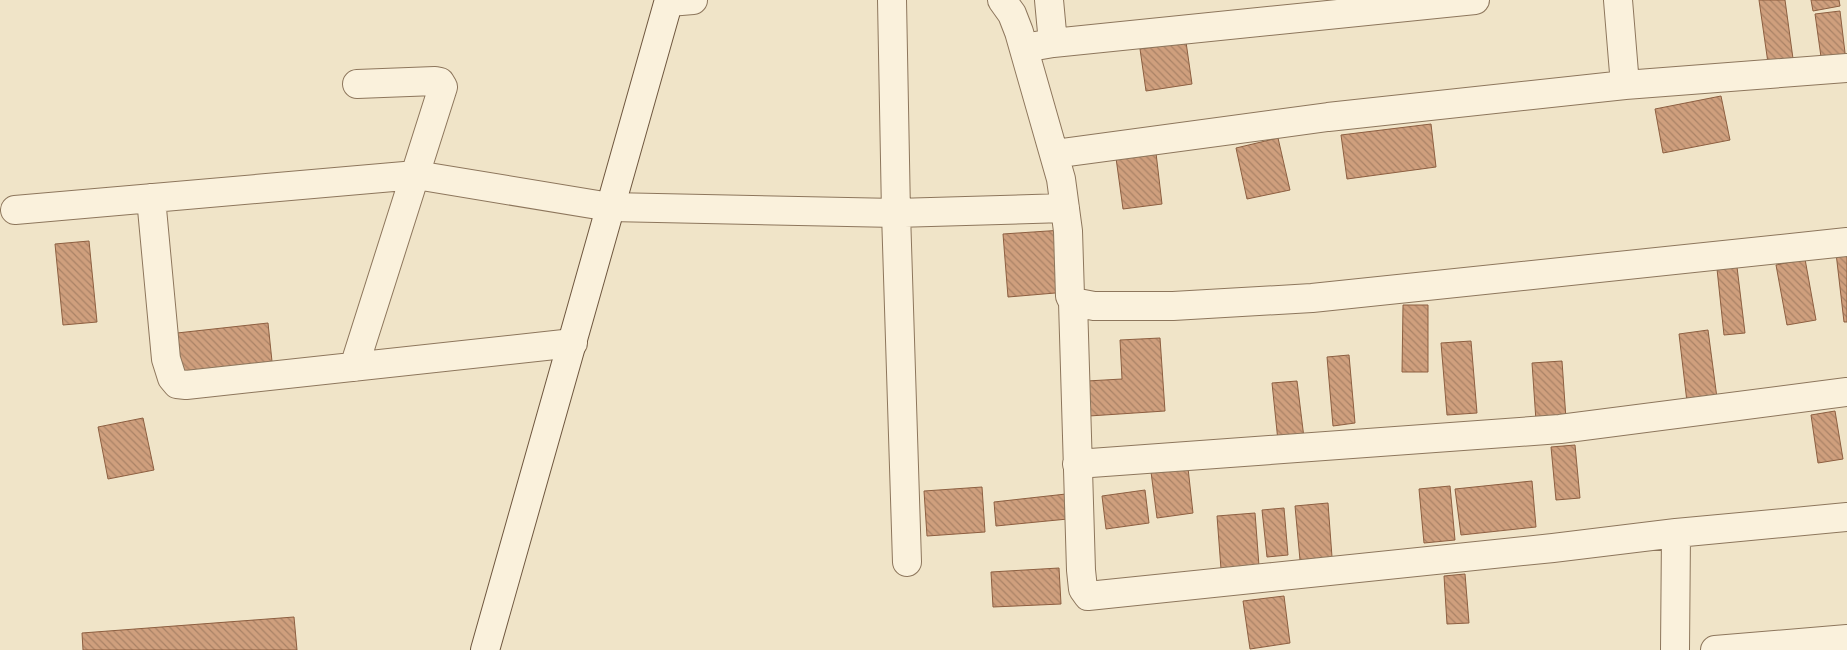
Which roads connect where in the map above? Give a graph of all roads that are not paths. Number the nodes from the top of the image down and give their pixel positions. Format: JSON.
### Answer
{"nodes":[{"id":1,"x":892,"y":0,"type":"edge"},
{"id":2,"x":1002,"y":0,"type":"edge"},
{"id":3,"x":1049,"y":0,"type":"edge"},
{"id":4,"x":1475,"y":0,"type":"edge"},
{"id":5,"x":1618,"y":0,"type":"edge"},
{"id":6,"x":677,"y":1,"type":"edge"},
{"id":7,"x":1053,"y":43,"type":"junction"},
{"id":8,"x":1024,"y":48,"type":"junction"},
{"id":9,"x":1847,"y":68,"type":"edge"},
{"id":10,"x":357,"y":84,"type":"dead end"},
{"id":11,"x":1625,"y":85,"type":"junction"},
{"id":12,"x":1054,"y":154,"type":"junction"},
{"id":13,"x":416,"y":175,"type":"junction"},
{"id":14,"x":151,"y":198,"type":"junction"},
{"id":15,"x":610,"y":207,"type":"junction"},
{"id":16,"x":1065,"y":208,"type":"junction"},
{"id":17,"x":16,"y":210,"type":"dead end"},
{"id":18,"x":896,"y":213,"type":"junction"},
{"id":19,"x":1847,"y":242,"type":"edge"},
{"id":20,"x":1073,"y":302,"type":"junction"},
{"id":21,"x":573,"y":343,"type":"junction"},
{"id":22,"x":354,"y":367,"type":"junction"},
{"id":23,"x":1847,"y":392,"type":"edge"},
{"id":24,"x":1077,"y":464,"type":"junction"},
{"id":25,"x":1847,"y":517,"type":"edge"},
{"id":26,"x":1676,"y":533,"type":"junction"},
{"id":27,"x":907,"y":562,"type":"dead end"},
{"id":28,"x":1847,"y":639,"type":"edge"},
{"id":29,"x":485,"y":650,"type":"edge"},
{"id":30,"x":1674,"y":650,"type":"edge"},
{"id":31,"x":1715,"y":650,"type":"edge"}],
"edges":[{"from":1,"to":18,"type":"street"},
{"from":2,"to":8,"type":"street"},
{"from":3,"to":7,"type":"street"},
{"from":4,"to":7,"type":"street"},
{"from":5,"to":11,"type":"street"},
{"from":6,"to":15,"type":"street"},
{"from":7,"to":8,"type":"street"},
{"from":8,"to":12,"type":"street"},
{"from":9,"to":11,"type":"street"},
{"from":10,"to":13,"type":"street"},
{"from":11,"to":12,"type":"street"},
{"from":12,"to":16,"type":"street"},
{"from":13,"to":14,"type":"street"},
{"from":13,"to":15,"type":"street"},
{"from":13,"to":22,"type":"street"},
{"from":14,"to":17,"type":"street"},
{"from":14,"to":22,"type":"street"},
{"from":15,"to":18,"type":"street"},
{"from":15,"to":21,"type":"street"},
{"from":16,"to":18,"type":"street"},
{"from":16,"to":20,"type":"street"},
{"from":18,"to":27,"type":"street"},
{"from":19,"to":20,"type":"street"},
{"from":20,"to":24,"type":"street"},
{"from":21,"to":22,"type":"street"},
{"from":21,"to":29,"type":"street"},
{"from":23,"to":24,"type":"street"},
{"from":24,"to":26,"type":"street"},
{"from":25,"to":26,"type":"street"},
{"from":26,"to":30,"type":"street"},
{"from":28,"to":31,"type":"street"}]}
